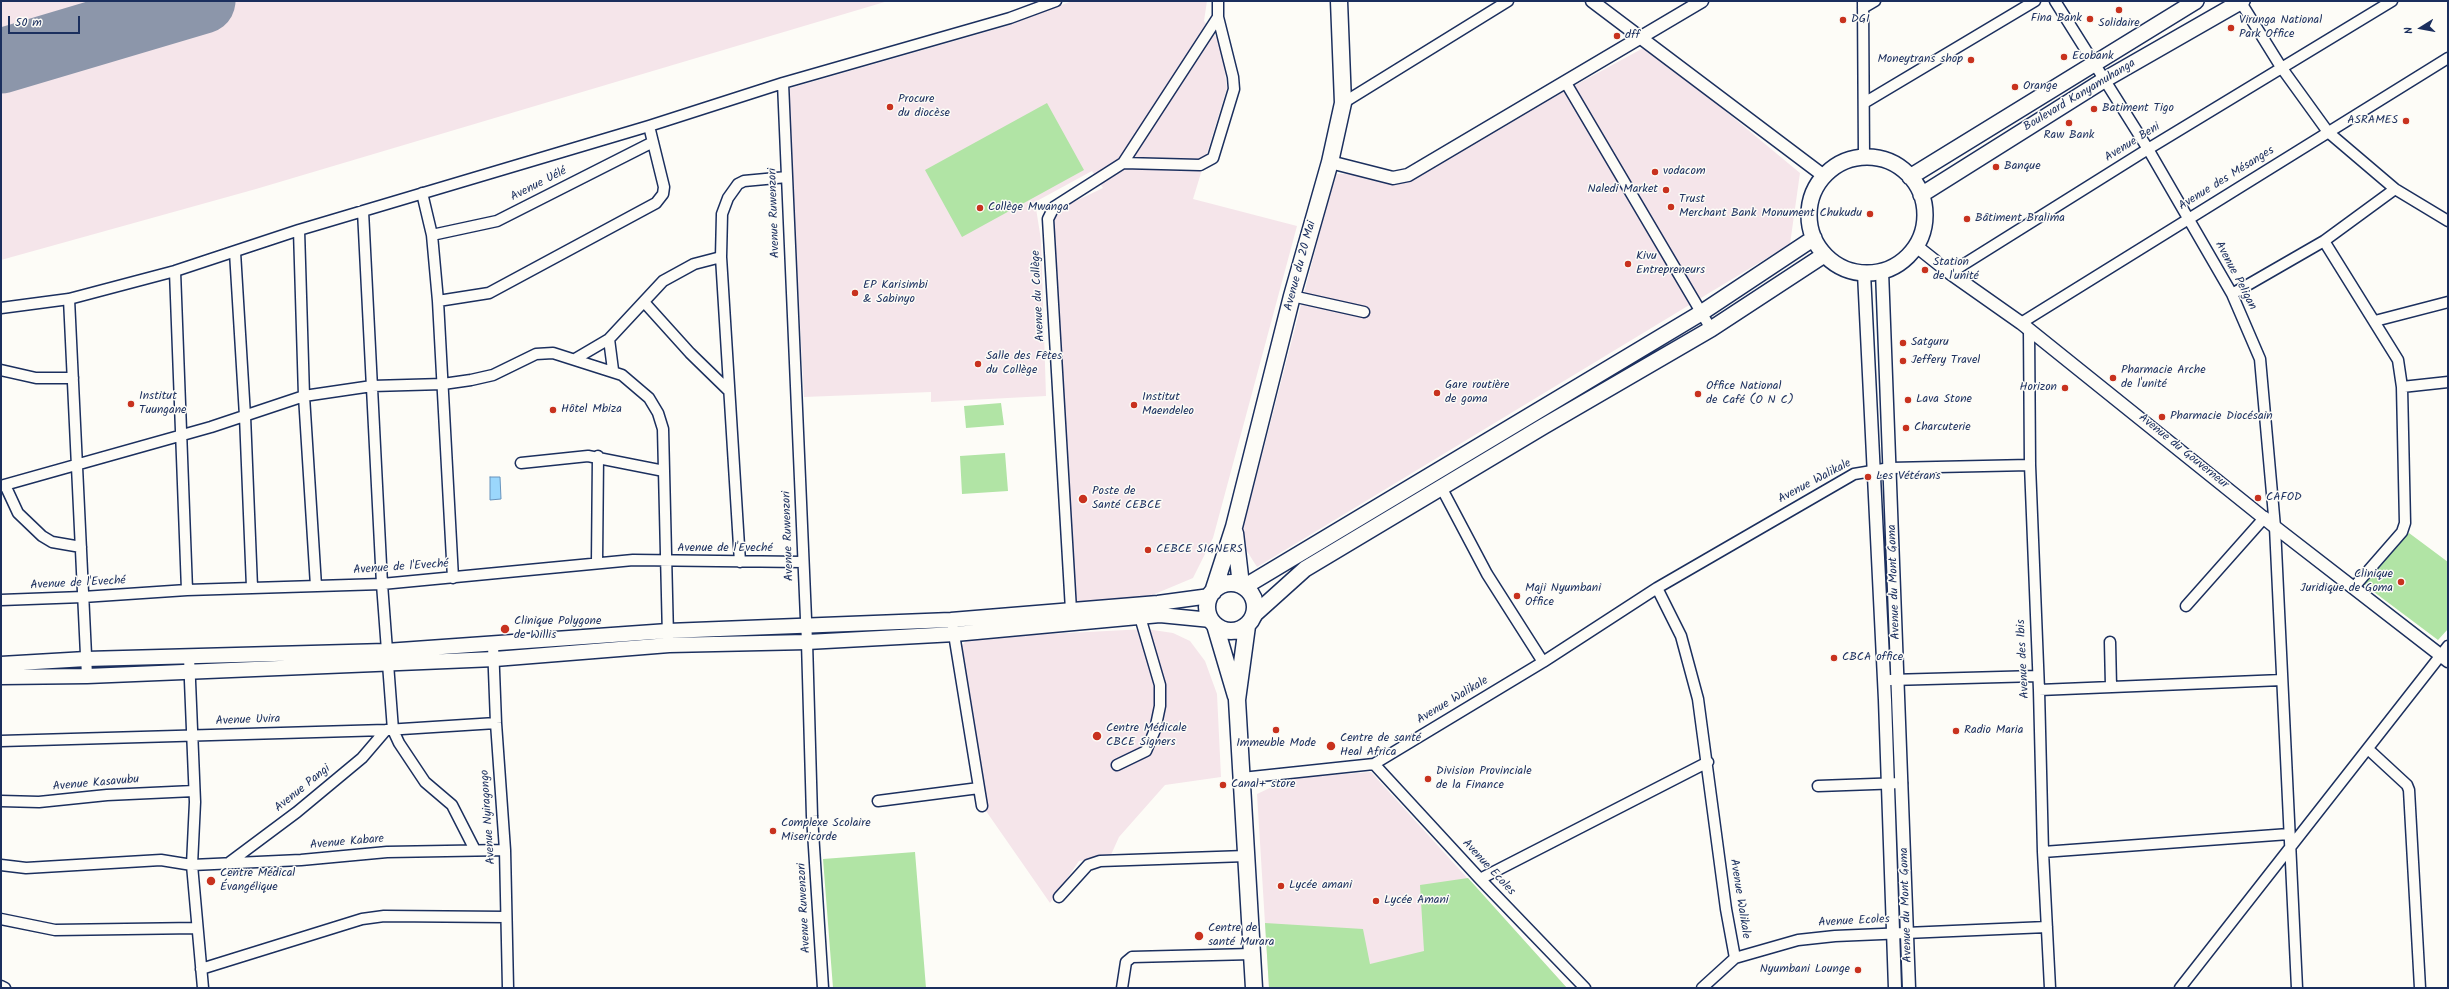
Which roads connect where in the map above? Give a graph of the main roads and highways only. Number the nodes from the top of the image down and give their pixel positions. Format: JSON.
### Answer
{"nodes":[{"id":1,"x":1339,"y":1,"type":"edge"},
{"id":2,"x":2196,"y":1,"type":"edge"},
{"id":3,"x":2241,"y":1,"type":"edge"},
{"id":4,"x":1910,"y":177,"type":"junction"},
{"id":5,"x":1921,"y":195,"type":"junction"},
{"id":6,"x":1814,"y":238,"type":"junction"},
{"id":7,"x":1824,"y":255,"type":"junction"},
{"id":8,"x":1234,"y":527,"type":"junction"},
{"id":9,"x":1243,"y":586,"type":"junction"},
{"id":10,"x":1212,"y":594,"type":"junction"},
{"id":11,"x":1251,"y":620,"type":"junction"},
{"id":12,"x":1213,"y":622,"type":"junction"},
{"id":13,"x":919,"y":628,"type":"junction"},
{"id":14,"x":668,"y":638,"type":"junction"},
{"id":15,"x":387,"y":658,"type":"junction"},
{"id":16,"x":1,"y":664,"type":"edge"},
{"id":17,"x":1,"y":677,"type":"edge"},
{"id":18,"x":1237,"y":700,"type":"junction"},
{"id":19,"x":1254,"y":988,"type":"edge"}],
"edges":[{"from":1,"to":8,"type":"highway","name":"Avenue du 20 Mai"},
{"from":2,"to":4,"type":"main road","name":"Boulevard Kanyamuhanga"},
{"from":3,"to":5,"type":"main road","name":"Boulevard Kanyamuhanga"},
{"from":4,"to":5,"type":"main road"},
{"from":4,"to":6,"type":"main road"},
{"from":5,"to":7,"type":"main road"},
{"from":6,"to":7,"type":"main road"},
{"from":6,"to":9,"type":"main road"},
{"from":7,"to":11,"type":"main road"},
{"from":8,"to":9,"type":"highway"},
{"from":8,"to":10,"type":"highway","name":"Avenue du 20 Mai"},
{"from":9,"to":10,"type":"highway"},
{"from":9,"to":11,"type":"highway"},
{"from":10,"to":12,"type":"highway"},
{"from":10,"to":13,"type":"main road"},
{"from":11,"to":12,"type":"highway"},
{"from":11,"to":18,"type":"highway"},
{"from":12,"to":13,"type":"main road"},
{"from":12,"to":18,"type":"highway"},
{"from":13,"to":14,"type":"main road"},
{"from":13,"to":14,"type":"main road"},
{"from":14,"to":15,"type":"main road"},
{"from":14,"to":15,"type":"main road"},
{"from":15,"to":16,"type":"main road"},
{"from":15,"to":17,"type":"main road"},
{"from":18,"to":19,"type":"highway"}]}
